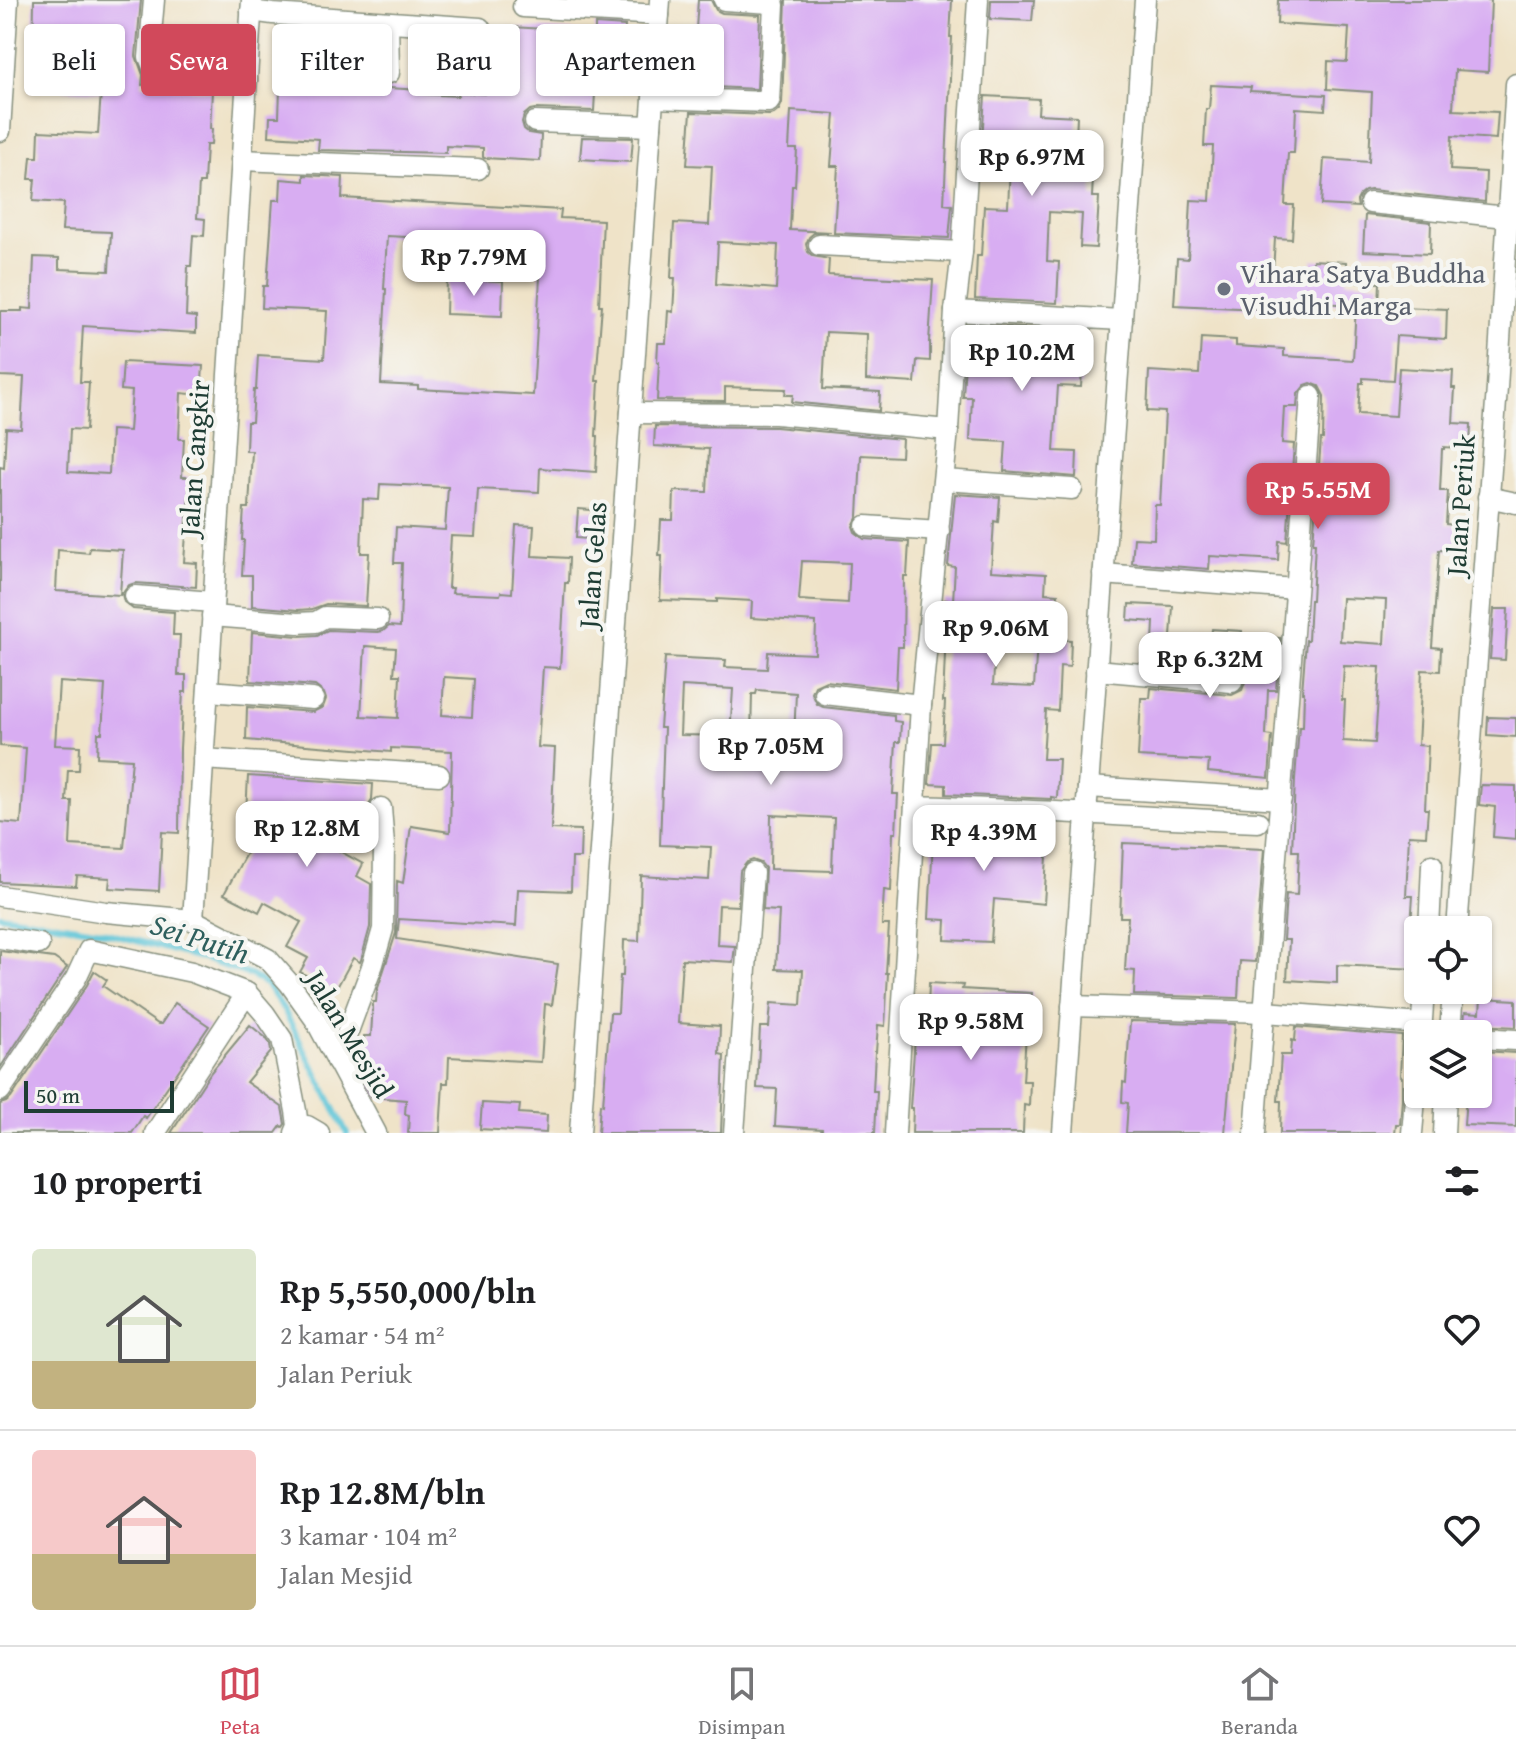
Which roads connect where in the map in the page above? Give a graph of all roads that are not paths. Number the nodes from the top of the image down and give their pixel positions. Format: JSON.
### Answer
{"nodes":[{"id":1,"x":8,"y":0,"type":"edge"},
{"id":2,"x":154,"y":0,"type":"edge"},
{"id":3,"x":724,"y":0,"type":"edge"},
{"id":4,"x":978,"y":0,"type":"edge"},
{"id":5,"x":1145,"y":0,"type":"edge"},
{"id":6,"x":251,"y":5,"type":"edge"},
{"id":7,"x":523,"y":7,"type":"dead end"},
{"id":8,"x":660,"y":7,"type":"edge"},
{"id":9,"x":388,"y":22,"type":"joint"},
{"id":10,"x":152,"y":24,"type":"edge"},
{"id":11,"x":419,"y":24,"type":"edge"},
{"id":12,"x":1516,"y":84,"type":"edge"},
{"id":13,"x":246,"y":96,"type":"edge"},
{"id":14,"x":653,"y":98,"type":"junction"},
{"id":15,"x":535,"y":122,"type":"dead end"},
{"id":16,"x":651,"y":126,"type":"junction"},
{"id":17,"x":0,"y":131,"type":"edge"},
{"id":18,"x":241,"y":160,"type":"junction"},
{"id":19,"x":478,"y":169,"type":"dead end"},
{"id":20,"x":1513,"y":177,"type":"edge"},
{"id":21,"x":1370,"y":203,"type":"dead end"},
{"id":22,"x":1507,"y":217,"type":"junction"},
{"id":23,"x":819,"y":245,"type":"dead end"},
{"id":24,"x":962,"y":252,"type":"junction"},
{"id":25,"x":1510,"y":266,"type":"edge"},
{"id":26,"x":955,"y":311,"type":"junction"},
{"id":27,"x":1122,"y":320,"type":"junction"},
{"id":28,"x":1506,"y":389,"type":"edge"},
{"id":29,"x":1311,"y":396,"type":"dead end"},
{"id":30,"x":631,"y":413,"type":"junction"},
{"id":31,"x":948,"y":430,"type":"junction"},
{"id":32,"x":944,"y":480,"type":"junction"},
{"id":33,"x":1072,"y":489,"type":"dead end"},
{"id":34,"x":1488,"y":497,"type":"junction"},
{"id":35,"x":1516,"y":503,"type":"edge"},
{"id":36,"x":866,"y":526,"type":"dead end"},
{"id":37,"x":939,"y":531,"type":"junction"},
{"id":38,"x":1103,"y":574,"type":"junction"},
{"id":39,"x":1295,"y":589,"type":"junction"},
{"id":40,"x":135,"y":596,"type":"dead end"},
{"id":41,"x":213,"y":609,"type":"junction"},
{"id":42,"x":378,"y":619,"type":"dead end"},
{"id":43,"x":1096,"y":670,"type":"junction"},
{"id":44,"x":1232,"y":682,"type":"dead end"},
{"id":45,"x":208,"y":691,"type":"junction"},
{"id":46,"x":825,"y":694,"type":"dead end"},
{"id":47,"x":313,"y":699,"type":"dead end"},
{"id":48,"x":921,"y":705,"type":"junction"},
{"id":49,"x":203,"y":759,"type":"junction"},
{"id":50,"x":439,"y":775,"type":"dead end"},
{"id":51,"x":1088,"y":787,"type":"junction"},
{"id":52,"x":1281,"y":799,"type":"junction"},
{"id":53,"x":915,"y":806,"type":"junction"},
{"id":54,"x":381,"y":808,"type":"dead end"},
{"id":55,"x":1086,"y":812,"type":"junction"},
{"id":56,"x":1258,"y":822,"type":"dead end"},
{"id":57,"x":1432,"y":865,"type":"dead end"},
{"id":58,"x":753,"y":873,"type":"dead end"},
{"id":59,"x":0,"y":896,"type":"edge"},
{"id":60,"x":1430,"y":916,"type":"edge"},
{"id":61,"x":1458,"y":916,"type":"edge"},
{"id":62,"x":193,"y":920,"type":"junction"},
{"id":63,"x":0,"y":938,"type":"edge"},
{"id":64,"x":39,"y":944,"type":"dead end"},
{"id":65,"x":247,"y":993,"type":"junction"},
{"id":66,"x":1072,"y":1006,"type":"junction"},
{"id":67,"x":1265,"y":1012,"type":"junction"},
{"id":68,"x":1404,"y":1027,"type":"edge"},
{"id":69,"x":1492,"y":1039,"type":"edge"},
{"id":70,"x":1516,"y":1040,"type":"edge"},
{"id":71,"x":337,"y":1061,"type":"junction"},
{"id":72,"x":0,"y":1091,"type":"edge"},
{"id":73,"x":1414,"y":1108,"type":"edge"},
{"id":74,"x":1445,"y":1108,"type":"edge"},
{"id":75,"x":297,"y":1129,"type":"edge"},
{"id":76,"x":155,"y":1133,"type":"edge"},
{"id":77,"x":319,"y":1133,"type":"edge"},
{"id":78,"x":376,"y":1133,"type":"edge"},
{"id":79,"x":580,"y":1133,"type":"edge"},
{"id":80,"x":734,"y":1133,"type":"edge"},
{"id":81,"x":895,"y":1133,"type":"edge"},
{"id":82,"x":1063,"y":1133,"type":"edge"},
{"id":83,"x":1255,"y":1133,"type":"edge"},
{"id":84,"x":1412,"y":1133,"type":"edge"},
{"id":85,"x":1444,"y":1133,"type":"edge"}],
"edges":[{"from":1,"to":17,"type":"street"},
{"from":2,"to":10,"type":"street"},
{"from":3,"to":14,"type":"street"},
{"from":4,"to":24,"type":"street"},
{"from":5,"to":27,"type":"street"},
{"from":6,"to":9,"type":"street"},
{"from":7,"to":8,"type":"street"},
{"from":8,"to":14,"type":"street","name":"Jalan Gelas"},
{"from":9,"to":11,"type":"street"},
{"from":12,"to":20,"type":"street","name":"Jalan Periuk"},
{"from":13,"to":18,"type":"street","name":"Jalan Cangkir"},
{"from":14,"to":16,"type":"street","name":"Jalan Gelas"},
{"from":15,"to":16,"type":"street"},
{"from":16,"to":30,"type":"street","name":"Jalan Gelas"},
{"from":18,"to":19,"type":"street"},
{"from":18,"to":41,"type":"street","name":"Jalan Cangkir"},
{"from":20,"to":22,"type":"street","name":"Jalan Periuk"},
{"from":21,"to":22,"type":"street"},
{"from":22,"to":25,"type":"street","name":"Jalan Periuk"},
{"from":23,"to":24,"type":"street"},
{"from":24,"to":26,"type":"street"},
{"from":25,"to":28,"type":"street","name":"Jalan Periuk"},
{"from":26,"to":27,"type":"street"},
{"from":26,"to":31,"type":"street"},
{"from":27,"to":38,"type":"street"},
{"from":28,"to":34,"type":"street","name":"Jalan Periuk"},
{"from":29,"to":39,"type":"street"},
{"from":30,"to":31,"type":"street"},
{"from":30,"to":79,"type":"street","name":"Jalan Gelas"},
{"from":31,"to":32,"type":"street"},
{"from":32,"to":33,"type":"street"},
{"from":32,"to":37,"type":"street"},
{"from":34,"to":35,"type":"street"},
{"from":34,"to":61,"type":"street","name":"Jalan Periuk"},
{"from":36,"to":37,"type":"street"},
{"from":37,"to":48,"type":"street"},
{"from":38,"to":39,"type":"street"},
{"from":38,"to":43,"type":"street"},
{"from":39,"to":52,"type":"street"},
{"from":40,"to":41,"type":"street"},
{"from":41,"to":42,"type":"street"},
{"from":41,"to":45,"type":"street","name":"Jalan Cangkir"},
{"from":43,"to":44,"type":"street"},
{"from":43,"to":51,"type":"street"},
{"from":45,"to":47,"type":"street"},
{"from":45,"to":49,"type":"street","name":"Jalan Cangkir"},
{"from":46,"to":48,"type":"street"},
{"from":48,"to":53,"type":"street"},
{"from":49,"to":50,"type":"street"},
{"from":49,"to":62,"type":"street","name":"Jalan Cangkir"},
{"from":51,"to":52,"type":"street"},
{"from":51,"to":55,"type":"street"},
{"from":52,"to":67,"type":"street"},
{"from":53,"to":55,"type":"street"},
{"from":53,"to":81,"type":"street"},
{"from":54,"to":71,"type":"street"},
{"from":55,"to":56,"type":"street"},
{"from":55,"to":66,"type":"street"},
{"from":57,"to":60,"type":"street"},
{"from":58,"to":80,"type":"street"},
{"from":59,"to":62,"type":"street","name":"Jalan Mesjid"},
{"from":62,"to":71,"type":"street","name":"Jalan Mesjid"},
{"from":63,"to":64,"type":"street"},
{"from":65,"to":72,"type":"street"},
{"from":65,"to":75,"type":"street"},
{"from":65,"to":76,"type":"street"},
{"from":66,"to":67,"type":"street"},
{"from":66,"to":82,"type":"street"},
{"from":67,"to":68,"type":"street"},
{"from":67,"to":83,"type":"street"},
{"from":69,"to":70,"type":"street"},
{"from":71,"to":78,"type":"street","name":"Jalan Mesjid"},
{"from":73,"to":84,"type":"street"},
{"from":74,"to":85,"type":"street"},
{"from":75,"to":77,"type":"street"}]}
